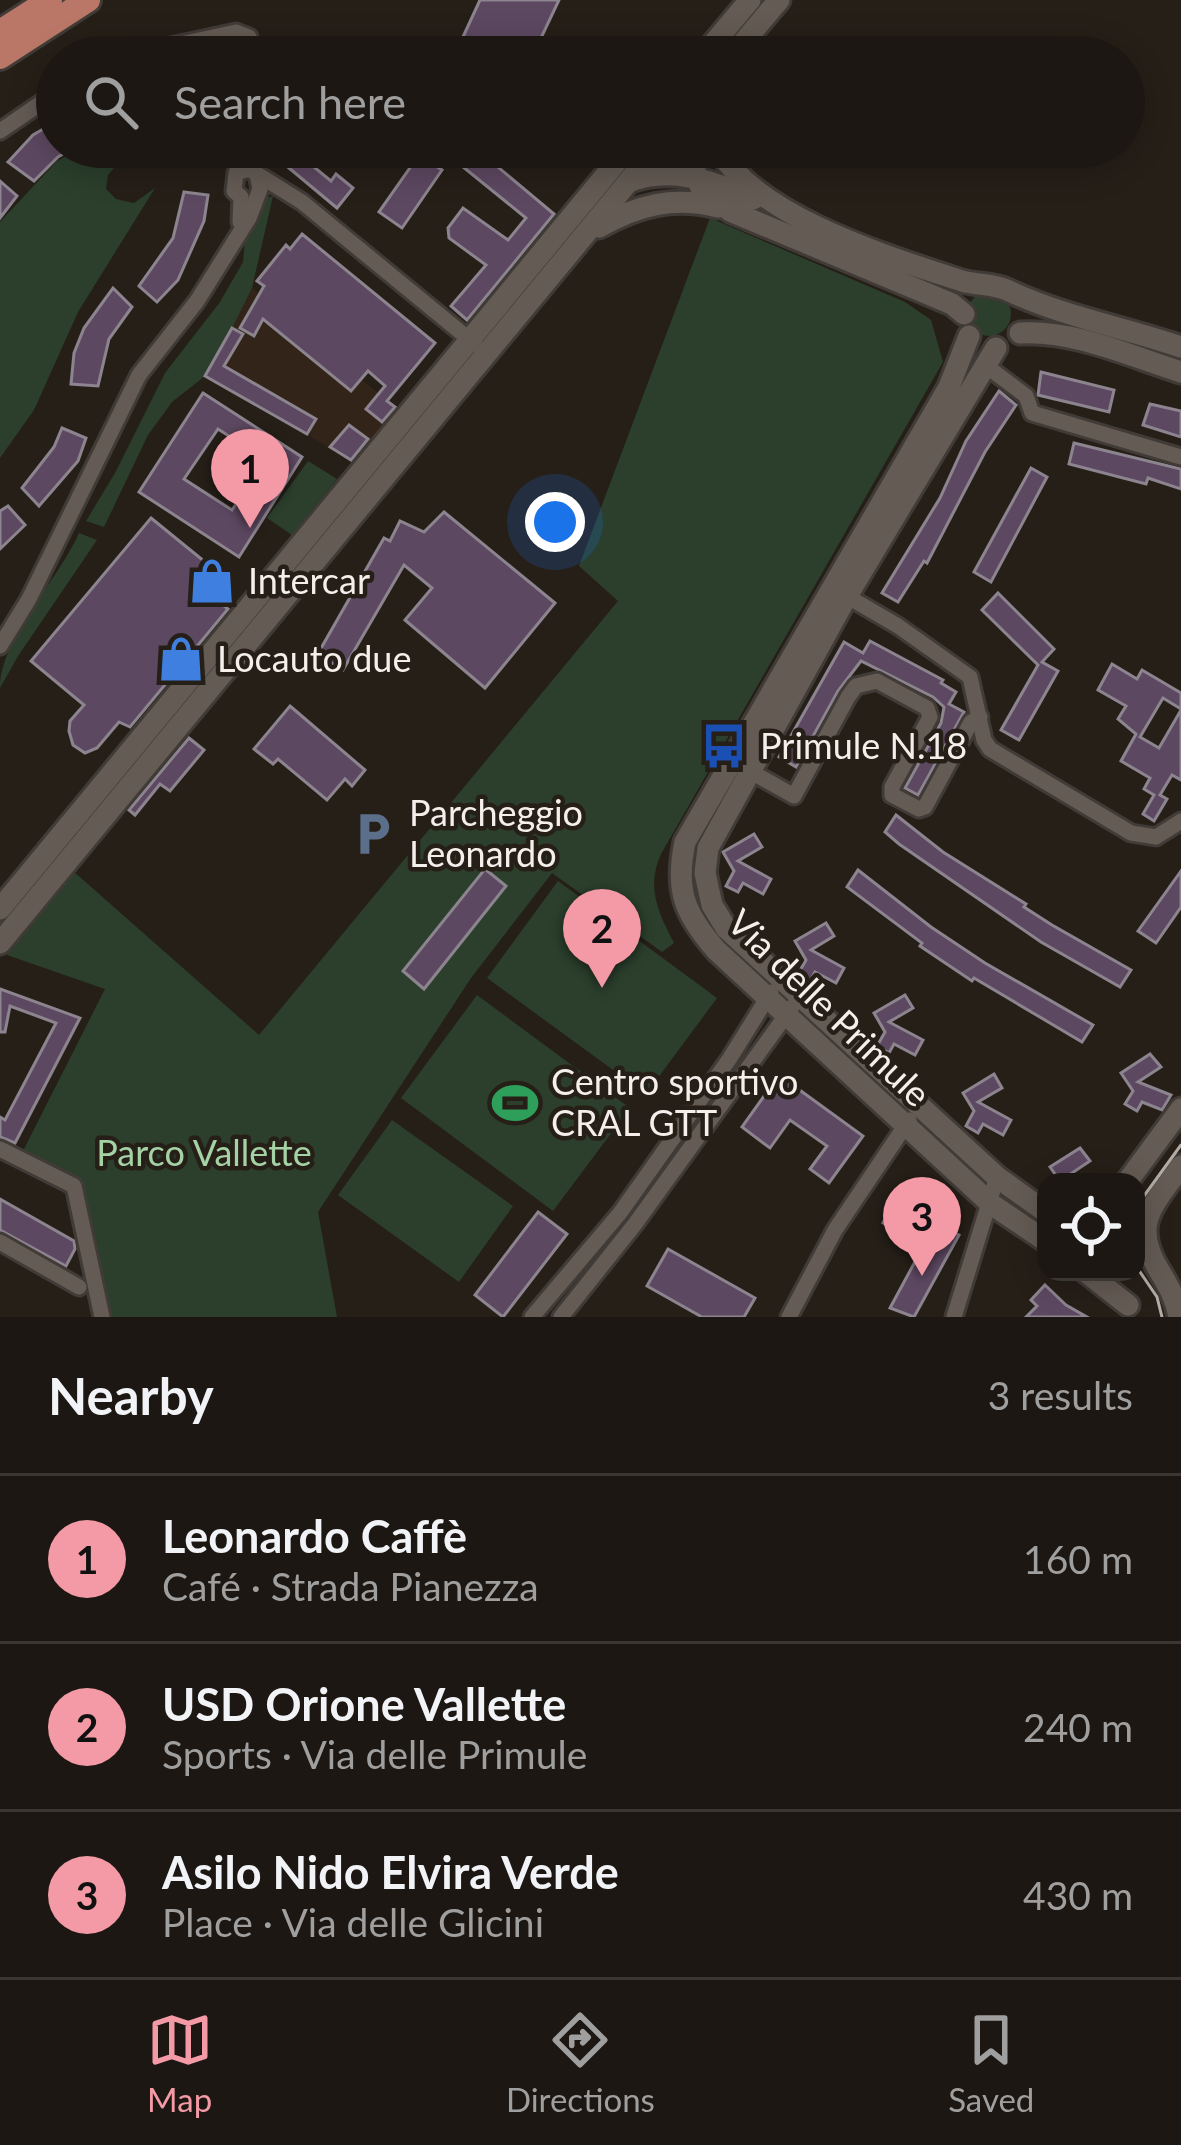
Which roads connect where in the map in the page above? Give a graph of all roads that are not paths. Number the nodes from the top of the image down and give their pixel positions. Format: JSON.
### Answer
{"nodes":[{"id":1,"x":50,"y":0,"type":"edge"},
{"id":2,"x":88,"y":0,"type":"edge"},
{"id":3,"x":750,"y":0,"type":"edge"},
{"id":4,"x":779,"y":0,"type":"edge"},
{"id":5,"x":0,"y":32,"type":"edge"},
{"id":6,"x":725,"y":36,"type":"edge"},
{"id":7,"x":734,"y":36,"type":"edge"},
{"id":8,"x":0,"y":57,"type":"edge"},
{"id":9,"x":36,"y":106,"type":"edge"},
{"id":10,"x":0,"y":130,"type":"edge"},
{"id":11,"x":251,"y":168,"type":"edge"},
{"id":12,"x":611,"y":168,"type":"edge"},
{"id":13,"x":640,"y":168,"type":"edge"},
{"id":14,"x":694,"y":168,"type":"edge"},
{"id":15,"x":732,"y":168,"type":"edge"},
{"id":16,"x":697,"y":177,"type":"junction"},
{"id":17,"x":630,"y":181,"type":"junction"},
{"id":18,"x":252,"y":185,"type":"junction"},
{"id":19,"x":782,"y":208,"type":"junction"},
{"id":20,"x":730,"y":211,"type":"junction"},
{"id":21,"x":558,"y":233,"type":"junction"},
{"id":22,"x":588,"y":234,"type":"junction"},
{"id":23,"x":992,"y":287,"type":"junction"},
{"id":24,"x":1018,"y":298,"type":"junction"},
{"id":25,"x":967,"y":325,"type":"junction"},
{"id":26,"x":1020,"y":333,"type":"junction"},
{"id":27,"x":478,"y":347,"type":"junction"},
{"id":28,"x":1181,"y":347,"type":"edge"},
{"id":29,"x":991,"y":357,"type":"junction"},
{"id":30,"x":1181,"y":372,"type":"edge"},
{"id":31,"x":1181,"y":457,"type":"edge"},
{"id":32,"x":839,"y":591,"type":"junction"},
{"id":33,"x":0,"y":646,"type":"edge"},
{"id":34,"x":980,"y":717,"type":"junction"},
{"id":35,"x":740,"y":765,"type":"junction"},
{"id":36,"x":127,"y":772,"type":"junction"},
{"id":37,"x":1181,"y":821,"type":"edge"},
{"id":38,"x":0,"y":909,"type":"edge"},
{"id":39,"x":0,"y":943,"type":"edge"},
{"id":40,"x":774,"y":989,"type":"junction"},
{"id":41,"x":793,"y":1006,"type":"junction"},
{"id":42,"x":916,"y":1103,"type":"junction"},
{"id":43,"x":1181,"y":1109,"type":"edge"},
{"id":44,"x":688,"y":1118,"type":"junction"},
{"id":45,"x":906,"y":1127,"type":"junction"},
{"id":46,"x":704,"y":1130,"type":"junction"},
{"id":47,"x":0,"y":1149,"type":"edge"},
{"id":48,"x":1181,"y":1166,"type":"edge"},
{"id":49,"x":1134,"y":1173,"type":"edge"},
{"id":50,"x":997,"y":1177,"type":"junction"},
{"id":51,"x":991,"y":1204,"type":"junction"},
{"id":52,"x":1037,"y":1206,"type":"edge"},
{"id":53,"x":620,"y":1213,"type":"junction"},
{"id":54,"x":635,"y":1224,"type":"junction"},
{"id":55,"x":1145,"y":1224,"type":"edge"},
{"id":56,"x":1037,"y":1235,"type":"edge"},
{"id":57,"x":0,"y":1242,"type":"edge"},
{"id":58,"x":1145,"y":1249,"type":"edge"},
{"id":59,"x":1096,"y":1281,"type":"edge"},
{"id":60,"x":1113,"y":1281,"type":"edge"},
{"id":61,"x":79,"y":1287,"type":"dead end"},
{"id":62,"x":537,"y":1311,"type":"edge"},
{"id":63,"x":1130,"y":1311,"type":"edge"},
{"id":64,"x":102,"y":1317,"type":"edge"},
{"id":65,"x":558,"y":1317,"type":"edge"},
{"id":66,"x":789,"y":1317,"type":"edge"},
{"id":67,"x":955,"y":1317,"type":"edge"},
{"id":68,"x":1179,"y":1317,"type":"edge"}],
"edges":[{"from":1,"to":5,"type":"main road"},
{"from":2,"to":8,"type":"main road"},
{"from":3,"to":6,"type":"main road"},
{"from":4,"to":7,"type":"main road"},
{"from":9,"to":10,"type":"street"},
{"from":11,"to":18,"type":"street"},
{"from":12,"to":21,"type":"main road"},
{"from":13,"to":17,"type":"main road"},
{"from":14,"to":16,"type":"main road"},
{"from":15,"to":19,"type":"main road"},
{"from":16,"to":17,"type":"main road"},
{"from":16,"to":19,"type":"main road"},
{"from":16,"to":20,"type":"main road"},
{"from":17,"to":21,"type":"main road"},
{"from":17,"to":22,"type":"main road"},
{"from":18,"to":27,"type":"street"},
{"from":18,"to":33,"type":"street"},
{"from":19,"to":23,"type":"main road"},
{"from":20,"to":22,"type":"main road"},
{"from":20,"to":25,"type":"main road"},
{"from":21,"to":27,"type":"main road"},
{"from":22,"to":27,"type":"main road"},
{"from":23,"to":24,"type":"main road"},
{"from":23,"to":25,"type":"main road"},
{"from":24,"to":26,"type":"main road"},
{"from":24,"to":28,"type":"main road"},
{"from":25,"to":29,"type":"main road"},
{"from":25,"to":32,"type":"main road","name":"Via delle Primule"},
{"from":26,"to":29,"type":"main road"},
{"from":26,"to":30,"type":"main road"},
{"from":27,"to":36,"type":"main road"},
{"from":29,"to":31,"type":"street"},
{"from":29,"to":32,"type":"main road","name":"Via delle Primule"},
{"from":32,"to":34,"type":"street"},
{"from":32,"to":35,"type":"main road","name":"Via delle Primule"},
{"from":34,"to":35,"type":"street"},
{"from":34,"to":37,"type":"street"},
{"from":35,"to":40,"type":"main road","name":"Via delle Primule"},
{"from":36,"to":38,"type":"main road"},
{"from":36,"to":39,"type":"main road"},
{"from":40,"to":41,"type":"main road","name":"Via delle Primule"},
{"from":40,"to":44,"type":"street"},
{"from":41,"to":42,"type":"main road","name":"Via delle Primule"},
{"from":41,"to":45,"type":"main road","name":"Via delle Primule"},
{"from":41,"to":46,"type":"street"},
{"from":42,"to":45,"type":"street"},
{"from":42,"to":50,"type":"main road","name":"Via delle Primule"},
{"from":43,"to":49,"type":"main road"},
{"from":44,"to":46,"type":"street"},
{"from":44,"to":53,"type":"street"},
{"from":45,"to":51,"type":"main road","name":"Via delle Primule"},
{"from":45,"to":66,"type":"street"},
{"from":46,"to":54,"type":"street"},
{"from":47,"to":64,"type":"street"},
{"from":48,"to":55,"type":"main road"},
{"from":50,"to":51,"type":"street"},
{"from":50,"to":52,"type":"main road","name":"Via delle Primule"},
{"from":51,"to":56,"type":"main road","name":"Via delle Primule"},
{"from":51,"to":67,"type":"street"},
{"from":53,"to":54,"type":"street"},
{"from":53,"to":62,"type":"street"},
{"from":54,"to":65,"type":"street"},
{"from":57,"to":61,"type":"street"},
{"from":58,"to":68,"type":"main road"},
{"from":59,"to":63,"type":"main road"},
{"from":60,"to":63,"type":"main road"},
{"from":62,"to":65,"type":"street"}]}
